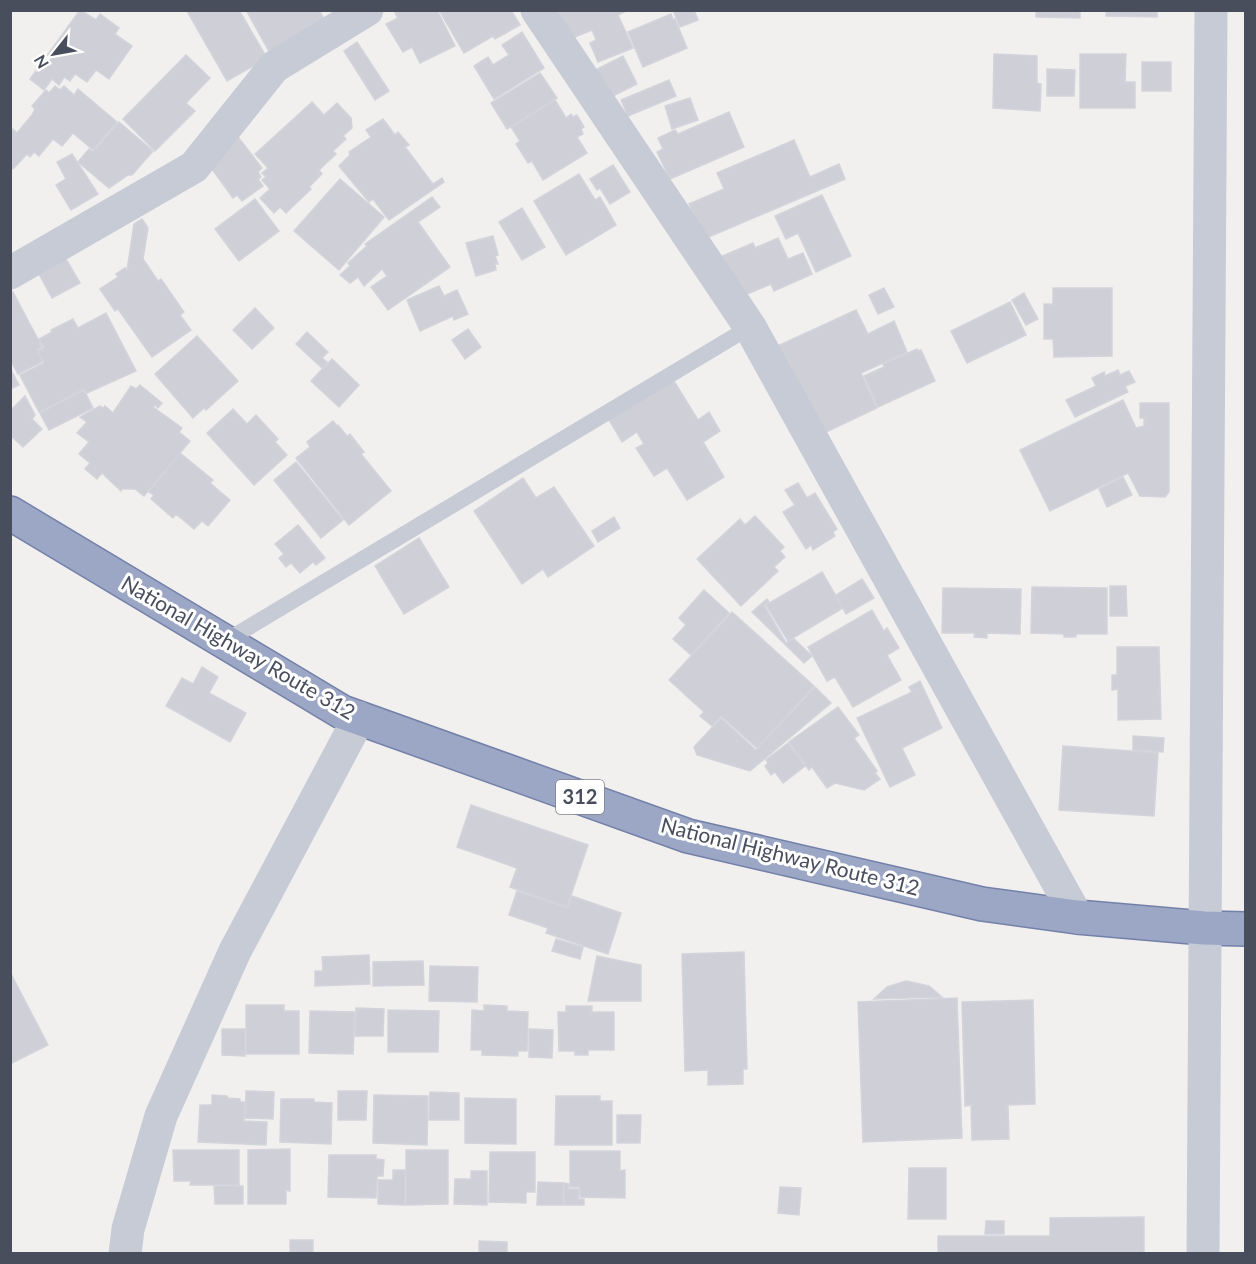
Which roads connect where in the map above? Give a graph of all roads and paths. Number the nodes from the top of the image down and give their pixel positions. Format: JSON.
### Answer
{"nodes":[{"id":1,"x":367,"y":10,"type":"edge"},
{"id":2,"x":537,"y":10,"type":"edge"},
{"id":3,"x":1211,"y":10,"type":"edge"},
{"id":4,"x":10,"y":273,"type":"edge"},
{"id":5,"x":750,"y":327,"type":"junction"},
{"id":6,"x":10,"y":513,"type":"edge"},
{"id":7,"x":224,"y":642,"type":"junction"},
{"id":8,"x":359,"y":718,"type":"junction"},
{"id":9,"x":1077,"y":917,"type":"junction"},
{"id":10,"x":1204,"y":928,"type":"junction"},
{"id":11,"x":1245,"y":928,"type":"edge"},
{"id":12,"x":125,"y":1254,"type":"edge"},
{"id":13,"x":1203,"y":1254,"type":"edge"}],
"edges":[{"from":1,"to":4,"type":"street"},
{"from":2,"to":5,"type":"street"},
{"from":3,"to":10,"type":"street"},
{"from":5,"to":7,"type":"lane"},
{"from":5,"to":9,"type":"street"},
{"from":6,"to":7,"type":"highway","name":"National Highway Route 312","number":"312"},
{"from":7,"to":8,"type":"highway","name":"National Highway Route 312","number":"312"},
{"from":8,"to":9,"type":"highway","name":"National Highway Route 312","number":"312"},
{"from":8,"to":12,"type":"street"},
{"from":9,"to":10,"type":"highway","name":"National Highway Route 312","number":"312"},
{"from":10,"to":11,"type":"highway","name":"National Highway Route 312","number":"312"},
{"from":10,"to":13,"type":"street"}]}
